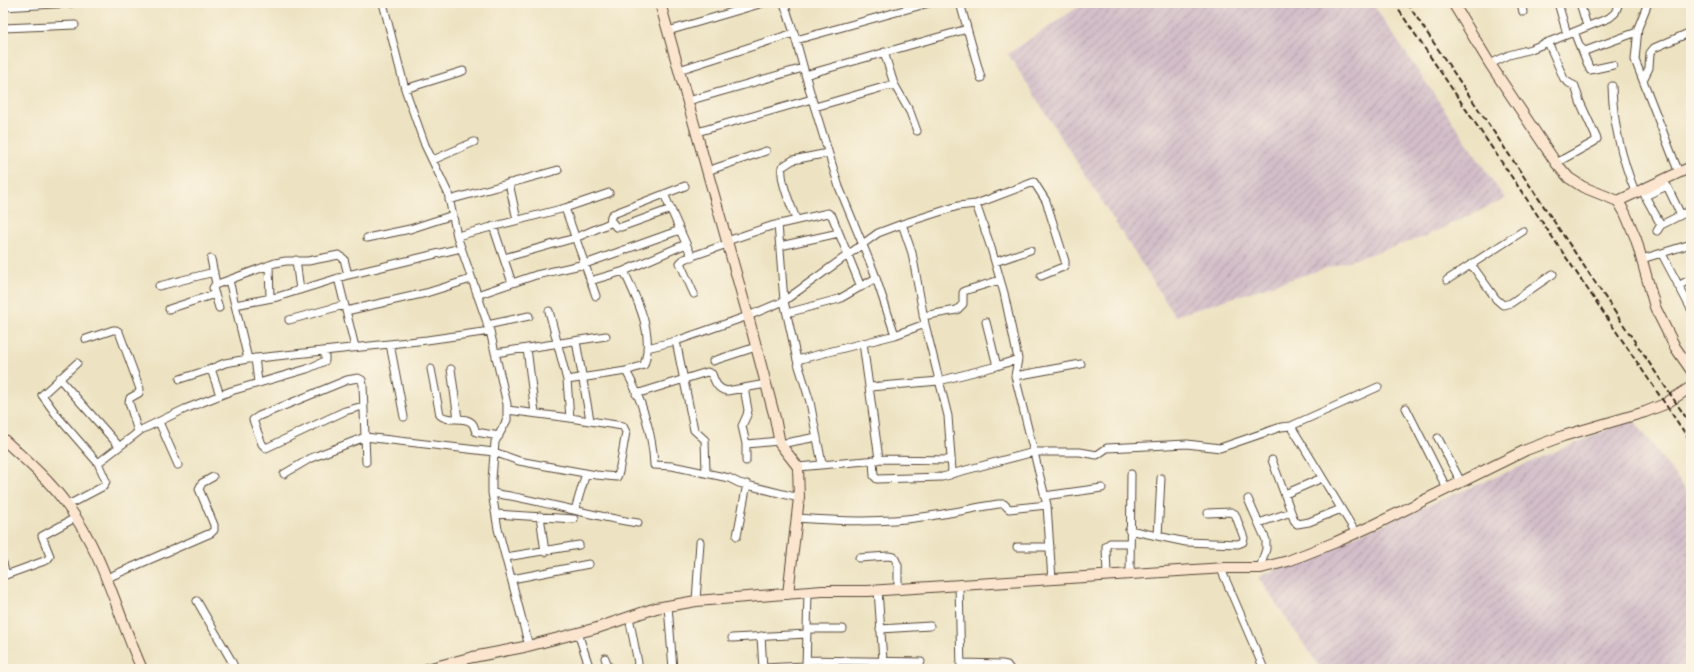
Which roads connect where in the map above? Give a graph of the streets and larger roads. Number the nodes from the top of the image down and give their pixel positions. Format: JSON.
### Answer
{"nodes":[{"id":1,"x":72,"y":3,"type":"edge"},
{"id":2,"x":383,"y":3,"type":"edge"},
{"id":3,"x":660,"y":3,"type":"edge"},
{"id":4,"x":763,"y":3,"type":"edge"},
{"id":5,"x":786,"y":3,"type":"edge"},
{"id":6,"x":929,"y":3,"type":"edge"},
{"id":7,"x":960,"y":3,"type":"edge"},
{"id":8,"x":1453,"y":3,"type":"edge"},
{"id":9,"x":1520,"y":3,"type":"edge"},
{"id":10,"x":1558,"y":3,"type":"edge"},
{"id":11,"x":1580,"y":3,"type":"edge"},
{"id":12,"x":1619,"y":3,"type":"edge"},
{"id":13,"x":1648,"y":3,"type":"edge"},
{"id":14,"x":3,"y":7,"type":"edge"},
{"id":15,"x":1524,"y":12,"type":"dead end"},
{"id":16,"x":75,"y":25,"type":"dead end"},
{"id":17,"x":1587,"y":26,"type":"junction"},
{"id":18,"x":3,"y":28,"type":"edge"},
{"id":19,"x":967,"y":29,"type":"junction"},
{"id":20,"x":668,"y":31,"type":"junction"},
{"id":21,"x":1637,"y":32,"type":"junction"},
{"id":22,"x":1691,"y":32,"type":"edge"},
{"id":23,"x":1571,"y":33,"type":"junction"},
{"id":24,"x":795,"y":37,"type":"junction"},
{"id":25,"x":1548,"y":42,"type":"junction"},
{"id":26,"x":1582,"y":50,"type":"junction"},
{"id":27,"x":884,"y":52,"type":"junction"},
{"id":28,"x":1490,"y":64,"type":"junction"},
{"id":29,"x":1613,"y":65,"type":"dead end"},
{"id":30,"x":679,"y":70,"type":"junction"},
{"id":31,"x":463,"y":71,"type":"dead end"},
{"id":32,"x":804,"y":71,"type":"junction"},
{"id":33,"x":980,"y":78,"type":"dead end"},
{"id":34,"x":1643,"y":80,"type":"junction"},
{"id":35,"x":894,"y":84,"type":"junction"},
{"id":36,"x":1612,"y":86,"type":"dead end"},
{"id":37,"x":404,"y":89,"type":"junction"},
{"id":38,"x":812,"y":99,"type":"junction"},
{"id":39,"x":688,"y":101,"type":"junction"},
{"id":40,"x":815,"y":107,"type":"junction"},
{"id":41,"x":917,"y":131,"type":"dead end"},
{"id":42,"x":697,"y":132,"type":"junction"},
{"id":43,"x":474,"y":142,"type":"dead end"},
{"id":44,"x":766,"y":151,"type":"dead end"},
{"id":45,"x":828,"y":153,"type":"junction"},
{"id":46,"x":433,"y":160,"type":"junction"},
{"id":47,"x":1556,"y":163,"type":"junction"},
{"id":48,"x":1691,"y":167,"type":"edge"},
{"id":49,"x":558,"y":170,"type":"dead end"},
{"id":50,"x":707,"y":171,"type":"junction"},
{"id":51,"x":1679,"y":173,"type":"junction"},
{"id":52,"x":509,"y":183,"type":"junction"},
{"id":53,"x":685,"y":186,"type":"dead end"},
{"id":54,"x":609,"y":193,"type":"dead end"},
{"id":55,"x":664,"y":194,"type":"junction"},
{"id":56,"x":1636,"y":194,"type":"junction"},
{"id":57,"x":449,"y":200,"type":"junction"},
{"id":58,"x":1618,"y":201,"type":"junction"},
{"id":59,"x":976,"y":204,"type":"junction"},
{"id":60,"x":565,"y":208,"type":"junction"},
{"id":61,"x":671,"y":210,"type":"junction"},
{"id":62,"x":1691,"y":210,"type":"edge"},
{"id":63,"x":453,"y":215,"type":"junction"},
{"id":64,"x":1681,"y":215,"type":"junction"},
{"id":65,"x":517,"y":220,"type":"junction"},
{"id":66,"x":796,"y":220,"type":"junction"},
{"id":67,"x":611,"y":221,"type":"junction"},
{"id":68,"x":778,"y":224,"type":"junction"},
{"id":69,"x":902,"y":224,"type":"junction"},
{"id":70,"x":493,"y":226,"type":"junction"},
{"id":71,"x":680,"y":230,"type":"junction"},
{"id":72,"x":1523,"y":231,"type":"dead end"},
{"id":73,"x":839,"y":233,"type":"junction"},
{"id":74,"x":457,"y":236,"type":"junction"},
{"id":75,"x":367,"y":238,"type":"dead end"},
{"id":76,"x":575,"y":238,"type":"junction"},
{"id":77,"x":727,"y":243,"type":"junction"},
{"id":78,"x":686,"y":244,"type":"junction"},
{"id":79,"x":1691,"y":244,"type":"edge"},
{"id":80,"x":863,"y":245,"type":"junction"},
{"id":81,"x":780,"y":246,"type":"junction"},
{"id":82,"x":461,"y":248,"type":"junction"},
{"id":83,"x":1030,"y":250,"type":"dead end"},
{"id":84,"x":1662,"y":254,"type":"junction"},
{"id":85,"x":847,"y":256,"type":"junction"},
{"id":86,"x":692,"y":257,"type":"junction"},
{"id":87,"x":504,"y":258,"type":"junction"},
{"id":88,"x":211,"y":259,"type":"dead end"},
{"id":89,"x":1642,"y":259,"type":"junction"},
{"id":90,"x":296,"y":260,"type":"junction"},
{"id":91,"x":995,"y":262,"type":"junction"},
{"id":92,"x":584,"y":264,"type":"junction"},
{"id":93,"x":1471,"y":264,"type":"junction"},
{"id":94,"x":269,"y":265,"type":"junction"},
{"id":95,"x":624,"y":271,"type":"junction"},
{"id":96,"x":214,"y":272,"type":"junction"},
{"id":97,"x":1553,"y":274,"type":"dead end"},
{"id":98,"x":348,"y":275,"type":"junction"},
{"id":99,"x":1041,"y":276,"type":"dead end"},
{"id":100,"x":338,"y":278,"type":"junction"},
{"id":101,"x":876,"y":278,"type":"junction"},
{"id":102,"x":1691,"y":279,"type":"edge"},
{"id":103,"x":229,"y":280,"type":"junction"},
{"id":104,"x":471,"y":280,"type":"junction"},
{"id":105,"x":1000,"y":280,"type":"junction"},
{"id":106,"x":1447,"y":280,"type":"dead end"},
{"id":107,"x":590,"y":281,"type":"junction"},
{"id":108,"x":512,"y":283,"type":"junction"},
{"id":109,"x":216,"y":284,"type":"junction"},
{"id":110,"x":159,"y":286,"type":"dead end"},
{"id":111,"x":1678,"y":286,"type":"junction"},
{"id":112,"x":861,"y":287,"type":"junction"},
{"id":113,"x":300,"y":290,"type":"junction"},
{"id":114,"x":215,"y":294,"type":"junction"},
{"id":115,"x":694,"y":294,"type":"dead end"},
{"id":116,"x":477,"y":295,"type":"junction"},
{"id":117,"x":596,"y":296,"type":"dead end"},
{"id":118,"x":270,"y":298,"type":"junction"},
{"id":119,"x":784,"y":301,"type":"junction"},
{"id":120,"x":235,"y":305,"type":"junction"},
{"id":121,"x":219,"y":308,"type":"dead end"},
{"id":122,"x":345,"y":308,"type":"junction"},
{"id":123,"x":169,"y":309,"type":"dead end"},
{"id":124,"x":1691,"y":309,"type":"edge"},
{"id":125,"x":549,"y":310,"type":"dead end"},
{"id":126,"x":787,"y":313,"type":"junction"},
{"id":127,"x":529,"y":316,"type":"dead end"},
{"id":128,"x":748,"y":316,"type":"junction"},
{"id":129,"x":923,"y":316,"type":"junction"},
{"id":130,"x":289,"y":320,"type":"dead end"},
{"id":131,"x":986,"y":322,"type":"dead end"},
{"id":132,"x":925,"y":324,"type":"junction"},
{"id":133,"x":488,"y":328,"type":"junction"},
{"id":134,"x":895,"y":335,"type":"junction"},
{"id":135,"x":606,"y":336,"type":"dead end"},
{"id":136,"x":86,"y":339,"type":"dead end"},
{"id":137,"x":576,"y":341,"type":"junction"},
{"id":138,"x":676,"y":341,"type":"junction"},
{"id":139,"x":863,"y":343,"type":"junction"},
{"id":140,"x":390,"y":344,"type":"junction"},
{"id":141,"x":558,"y":344,"type":"junction"},
{"id":142,"x":355,"y":347,"type":"junction"},
{"id":143,"x":756,"y":347,"type":"junction"},
{"id":144,"x":527,"y":348,"type":"junction"},
{"id":145,"x":647,"y":348,"type":"junction"},
{"id":146,"x":325,"y":351,"type":"junction"},
{"id":147,"x":495,"y":353,"type":"junction"},
{"id":148,"x":251,"y":359,"type":"junction"},
{"id":149,"x":1018,"y":359,"type":"junction"},
{"id":150,"x":797,"y":360,"type":"junction"},
{"id":151,"x":713,"y":362,"type":"dead end"},
{"id":152,"x":77,"y":363,"type":"dead end"},
{"id":153,"x":1080,"y":364,"type":"dead end"},
{"id":154,"x":997,"y":366,"type":"junction"},
{"id":155,"x":211,"y":369,"type":"junction"},
{"id":156,"x":431,"y":369,"type":"dead end"},
{"id":157,"x":451,"y":369,"type":"dead end"},
{"id":158,"x":1691,"y":370,"type":"edge"},
{"id":159,"x":626,"y":371,"type":"junction"},
{"id":160,"x":1015,"y":376,"type":"junction"},
{"id":161,"x":59,"y":378,"type":"junction"},
{"id":162,"x":583,"y":378,"type":"junction"},
{"id":163,"x":180,"y":379,"type":"dead end"},
{"id":164,"x":567,"y":380,"type":"junction"},
{"id":165,"x":684,"y":380,"type":"junction"},
{"id":166,"x":939,"y":381,"type":"junction"},
{"id":167,"x":258,"y":382,"type":"junction"},
{"id":168,"x":766,"y":384,"type":"junction"},
{"id":169,"x":870,"y":387,"type":"junction"},
{"id":170,"x":1378,"y":387,"type":"dead end"},
{"id":171,"x":1691,"y":387,"type":"edge"},
{"id":172,"x":744,"y":388,"type":"junction"},
{"id":173,"x":636,"y":394,"type":"junction"},
{"id":174,"x":220,"y":395,"type":"junction"},
{"id":175,"x":364,"y":406,"type":"junction"},
{"id":176,"x":1406,"y":408,"type":"dead end"},
{"id":177,"x":507,"y":410,"type":"junction"},
{"id":178,"x":535,"y":413,"type":"junction"},
{"id":179,"x":404,"y":417,"type":"dead end"},
{"id":180,"x":570,"y":418,"type":"junction"},
{"id":181,"x":458,"y":420,"type":"junction"},
{"id":182,"x":590,"y":420,"type":"junction"},
{"id":183,"x":159,"y":422,"type":"junction"},
{"id":184,"x":1292,"y":426,"type":"junction"},
{"id":185,"x":138,"y":432,"type":"junction"},
{"id":186,"x":499,"y":436,"type":"junction"},
{"id":187,"x":365,"y":437,"type":"junction"},
{"id":188,"x":817,"y":437,"type":"junction"},
{"id":189,"x":1438,"y":438,"type":"dead end"},
{"id":190,"x":3,"y":440,"type":"edge"},
{"id":191,"x":780,"y":443,"type":"junction"},
{"id":192,"x":746,"y":444,"type":"junction"},
{"id":193,"x":119,"y":446,"type":"junction"},
{"id":194,"x":494,"y":452,"type":"junction"},
{"id":195,"x":1034,"y":452,"type":"junction"},
{"id":196,"x":876,"y":460,"type":"junction"},
{"id":197,"x":952,"y":460,"type":"junction"},
{"id":198,"x":1272,"y":460,"type":"dead end"},
{"id":199,"x":746,"y":461,"type":"dead end"},
{"id":200,"x":98,"y":462,"type":"junction"},
{"id":201,"x":366,"y":462,"type":"dead end"},
{"id":202,"x":822,"y":464,"type":"junction"},
{"id":203,"x":178,"y":465,"type":"dead end"},
{"id":204,"x":798,"y":467,"type":"junction"},
{"id":205,"x":586,"y":473,"type":"junction"},
{"id":206,"x":706,"y":473,"type":"junction"},
{"id":207,"x":284,"y":474,"type":"dead end"},
{"id":208,"x":951,"y":474,"type":"junction"},
{"id":209,"x":1131,"y":474,"type":"dead end"},
{"id":210,"x":213,"y":477,"type":"dead end"},
{"id":211,"x":1161,"y":478,"type":"dead end"},
{"id":212,"x":1322,"y":478,"type":"junction"},
{"id":213,"x":1461,"y":482,"type":"junction"},
{"id":214,"x":747,"y":484,"type":"junction"},
{"id":215,"x":1102,"y":488,"type":"dead end"},
{"id":216,"x":1447,"y":489,"type":"junction"},
{"id":217,"x":492,"y":493,"type":"junction"},
{"id":218,"x":1285,"y":494,"type":"junction"},
{"id":219,"x":1044,"y":496,"type":"junction"},
{"id":220,"x":799,"y":498,"type":"junction"},
{"id":221,"x":1248,"y":500,"type":"dead end"},
{"id":222,"x":68,"y":505,"type":"junction"},
{"id":223,"x":1047,"y":506,"type":"junction"},
{"id":224,"x":1342,"y":509,"type":"junction"},
{"id":225,"x":575,"y":510,"type":"junction"},
{"id":226,"x":1291,"y":512,"type":"junction"},
{"id":227,"x":1208,"y":513,"type":"dead end"},
{"id":228,"x":496,"y":514,"type":"junction"},
{"id":229,"x":540,"y":516,"type":"junction"},
{"id":230,"x":75,"y":518,"type":"junction"},
{"id":231,"x":797,"y":518,"type":"junction"},
{"id":232,"x":574,"y":519,"type":"dead end"},
{"id":233,"x":638,"y":522,"type":"dead end"},
{"id":234,"x":1259,"y":523,"type":"junction"},
{"id":235,"x":1129,"y":530,"type":"junction"},
{"id":236,"x":1356,"y":533,"type":"junction"},
{"id":237,"x":737,"y":536,"type":"dead end"},
{"id":238,"x":1158,"y":536,"type":"junction"},
{"id":239,"x":700,"y":542,"type":"dead end"},
{"id":240,"x":1129,"y":544,"type":"junction"},
{"id":241,"x":579,"y":545,"type":"dead end"},
{"id":242,"x":1017,"y":547,"type":"dead end"},
{"id":243,"x":1050,"y":547,"type":"junction"},
{"id":244,"x":546,"y":552,"type":"junction"},
{"id":245,"x":506,"y":558,"type":"junction"},
{"id":246,"x":859,"y":558,"type":"dead end"},
{"id":247,"x":3,"y":563,"type":"edge"},
{"id":248,"x":589,"y":564,"type":"dead end"},
{"id":249,"x":1260,"y":568,"type":"junction"},
{"id":250,"x":1220,"y":569,"type":"junction"},
{"id":251,"x":1130,"y":574,"type":"junction"},
{"id":252,"x":4,"y":575,"type":"edge"},
{"id":253,"x":1107,"y":576,"type":"junction"},
{"id":254,"x":107,"y":578,"type":"junction"},
{"id":255,"x":512,"y":579,"type":"junction"},
{"id":256,"x":1052,"y":580,"type":"junction"},
{"id":257,"x":959,"y":585,"type":"junction"},
{"id":258,"x":898,"y":589,"type":"junction"},
{"id":259,"x":878,"y":590,"type":"junction"},
{"id":260,"x":808,"y":592,"type":"junction"},
{"id":261,"x":788,"y":594,"type":"junction"},
{"id":262,"x":197,"y":601,"type":"dead end"},
{"id":263,"x":696,"y":601,"type":"junction"},
{"id":264,"x":668,"y":606,"type":"junction"},
{"id":265,"x":629,"y":618,"type":"junction"},
{"id":266,"x":930,"y":626,"type":"dead end"},
{"id":267,"x":843,"y":629,"type":"dead end"},
{"id":268,"x":880,"y":629,"type":"junction"},
{"id":269,"x":807,"y":631,"type":"junction"},
{"id":270,"x":578,"y":633,"type":"junction"},
{"id":271,"x":761,"y":636,"type":"junction"},
{"id":272,"x":732,"y":638,"type":"dead end"},
{"id":273,"x":529,"y":646,"type":"junction"},
{"id":274,"x":605,"y":658,"type":"dead end"},
{"id":275,"x":883,"y":661,"type":"junction"},
{"id":276,"x":896,"y":661,"type":"junction"},
{"id":277,"x":921,"y":662,"type":"dead end"},
{"id":278,"x":806,"y":665,"type":"edge"},
{"id":279,"x":962,"y":666,"type":"edge"},
{"id":280,"x":763,"y":668,"type":"edge"},
{"id":281,"x":142,"y":669,"type":"edge"},
{"id":282,"x":235,"y":669,"type":"edge"},
{"id":283,"x":427,"y":669,"type":"edge"},
{"id":284,"x":590,"y":669,"type":"edge"},
{"id":285,"x":609,"y":669,"type":"edge"},
{"id":286,"x":636,"y":669,"type":"edge"},
{"id":287,"x":673,"y":669,"type":"edge"},
{"id":288,"x":891,"y":669,"type":"edge"},
{"id":289,"x":1010,"y":669,"type":"edge"},
{"id":290,"x":1264,"y":669,"type":"edge"}],
"edges":[{"from":1,"to":14,"type":"street"},
{"from":2,"to":37,"type":"street"},
{"from":3,"to":20,"type":"street"},
{"from":4,"to":20,"type":"street"},
{"from":5,"to":24,"type":"street"},
{"from":6,"to":24,"type":"street"},
{"from":7,"to":19,"type":"street"},
{"from":8,"to":28,"type":"street"},
{"from":9,"to":15,"type":"street"},
{"from":10,"to":23,"type":"street"},
{"from":11,"to":17,"type":"street"},
{"from":12,"to":17,"type":"street"},
{"from":13,"to":21,"type":"street"},
{"from":16,"to":18,"type":"street"},
{"from":17,"to":23,"type":"street"},
{"from":19,"to":27,"type":"street"},
{"from":19,"to":33,"type":"street"},
{"from":20,"to":30,"type":"street"},
{"from":21,"to":26,"type":"street"},
{"from":21,"to":34,"type":"street"},
{"from":22,"to":34,"type":"street"},
{"from":23,"to":25,"type":"street"},
{"from":23,"to":26,"type":"street"},
{"from":24,"to":30,"type":"street"},
{"from":24,"to":32,"type":"street"},
{"from":25,"to":28,"type":"street"},
{"from":25,"to":47,"type":"street"},
{"from":26,"to":29,"type":"street"},
{"from":27,"to":32,"type":"street"},
{"from":27,"to":35,"type":"street"},
{"from":28,"to":47,"type":"street"},
{"from":30,"to":39,"type":"street"},
{"from":31,"to":37,"type":"street"},
{"from":32,"to":38,"type":"street"},
{"from":32,"to":39,"type":"street"},
{"from":34,"to":51,"type":"street"},
{"from":35,"to":40,"type":"street"},
{"from":35,"to":41,"type":"street"},
{"from":36,"to":56,"type":"street"},
{"from":37,"to":46,"type":"street"},
{"from":38,"to":40,"type":"street"},
{"from":38,"to":42,"type":"street"},
{"from":39,"to":42,"type":"street"},
{"from":40,"to":45,"type":"street"},
{"from":42,"to":50,"type":"street"},
{"from":43,"to":46,"type":"street"},
{"from":44,"to":50,"type":"street"},
{"from":45,"to":66,"type":"street"},
{"from":45,"to":80,"type":"street"},
{"from":46,"to":57,"type":"street"},
{"from":47,"to":58,"type":"street"},
{"from":48,"to":51,"type":"street"},
{"from":49,"to":52,"type":"street"},
{"from":50,"to":77,"type":"street"},
{"from":51,"to":56,"type":"street"},
{"from":52,"to":57,"type":"street"},
{"from":52,"to":65,"type":"street"},
{"from":53,"to":55,"type":"street"},
{"from":54,"to":60,"type":"street"},
{"from":55,"to":61,"type":"street"},
{"from":55,"to":67,"type":"street"},
{"from":56,"to":58,"type":"street"},
{"from":57,"to":63,"type":"street"},
{"from":58,"to":89,"type":"street"},
{"from":59,"to":69,"type":"street"},
{"from":59,"to":91,"type":"street"},
{"from":59,"to":99,"type":"street"},
{"from":60,"to":65,"type":"street"},
{"from":60,"to":76,"type":"street"},
{"from":61,"to":67,"type":"street"},
{"from":61,"to":71,"type":"street"},
{"from":62,"to":64,"type":"street"},
{"from":63,"to":74,"type":"street"},
{"from":63,"to":75,"type":"street"},
{"from":64,"to":64,"type":"street"},
{"from":65,"to":70,"type":"street"},
{"from":66,"to":68,"type":"street"},
{"from":66,"to":73,"type":"street"},
{"from":67,"to":76,"type":"street"},
{"from":68,"to":77,"type":"street"},
{"from":68,"to":81,"type":"street"},
{"from":69,"to":80,"type":"street"},
{"from":69,"to":129,"type":"street"},
{"from":70,"to":74,"type":"street"},
{"from":70,"to":87,"type":"street"},
{"from":71,"to":78,"type":"street"},
{"from":71,"to":92,"type":"street"},
{"from":72,"to":93,"type":"street"},
{"from":73,"to":81,"type":"street"},
{"from":73,"to":85,"type":"street"},
{"from":74,"to":82,"type":"street"},
{"from":76,"to":87,"type":"street"},
{"from":76,"to":92,"type":"street"},
{"from":77,"to":86,"type":"street"},
{"from":77,"to":128,"type":"street"},
{"from":78,"to":86,"type":"street"},
{"from":78,"to":95,"type":"street"},
{"from":79,"to":84,"type":"street"},
{"from":80,"to":85,"type":"street"},
{"from":80,"to":101,"type":"street"},
{"from":81,"to":119,"type":"street"},
{"from":82,"to":98,"type":"street"},
{"from":82,"to":104,"type":"street"},
{"from":83,"to":91,"type":"street"},
{"from":84,"to":89,"type":"street"},
{"from":84,"to":111,"type":"street"},
{"from":85,"to":112,"type":"street"},
{"from":85,"to":119,"type":"street"},
{"from":86,"to":115,"type":"street"},
{"from":87,"to":108,"type":"street"},
{"from":88,"to":96,"type":"street"},
{"from":89,"to":158,"type":"street"},
{"from":90,"to":94,"type":"street"},
{"from":90,"to":98,"type":"street"},
{"from":90,"to":113,"type":"street"},
{"from":91,"to":105,"type":"street"},
{"from":92,"to":107,"type":"street"},
{"from":92,"to":108,"type":"street"},
{"from":93,"to":97,"type":"street"},
{"from":93,"to":106,"type":"street"},
{"from":94,"to":103,"type":"street"},
{"from":94,"to":118,"type":"street"},
{"from":95,"to":107,"type":"street"},
{"from":95,"to":145,"type":"street"},
{"from":96,"to":109,"type":"street"},
{"from":96,"to":110,"type":"street"},
{"from":98,"to":100,"type":"street"},
{"from":100,"to":113,"type":"street"},
{"from":100,"to":122,"type":"street"},
{"from":101,"to":112,"type":"street"},
{"from":101,"to":134,"type":"street"},
{"from":102,"to":111,"type":"street"},
{"from":103,"to":109,"type":"street"},
{"from":103,"to":120,"type":"street"},
{"from":104,"to":116,"type":"street"},
{"from":104,"to":122,"type":"street"},
{"from":105,"to":129,"type":"street"},
{"from":105,"to":149,"type":"street"},
{"from":107,"to":117,"type":"street"},
{"from":108,"to":116,"type":"street"},
{"from":109,"to":114,"type":"street"},
{"from":111,"to":124,"type":"street"},
{"from":112,"to":126,"type":"street"},
{"from":113,"to":118,"type":"street"},
{"from":114,"to":121,"type":"street"},
{"from":114,"to":123,"type":"street"},
{"from":116,"to":133,"type":"street"},
{"from":118,"to":120,"type":"street"},
{"from":119,"to":126,"type":"street"},
{"from":119,"to":128,"type":"street"},
{"from":120,"to":148,"type":"street"},
{"from":122,"to":130,"type":"street"},
{"from":122,"to":142,"type":"street"},
{"from":125,"to":141,"type":"street"},
{"from":126,"to":150,"type":"street"},
{"from":127,"to":133,"type":"street"},
{"from":128,"to":138,"type":"street"},
{"from":128,"to":143,"type":"street"},
{"from":129,"to":132,"type":"street"},
{"from":131,"to":154,"type":"street"},
{"from":132,"to":134,"type":"street"},
{"from":132,"to":166,"type":"street"},
{"from":133,"to":140,"type":"street"},
{"from":133,"to":147,"type":"street"},
{"from":134,"to":139,"type":"street"},
{"from":135,"to":137,"type":"street"},
{"from":136,"to":185,"type":"street"},
{"from":137,"to":141,"type":"street"},
{"from":137,"to":162,"type":"street"},
{"from":138,"to":145,"type":"street"},
{"from":138,"to":165,"type":"street"},
{"from":139,"to":150,"type":"street"},
{"from":139,"to":169,"type":"street"},
{"from":140,"to":142,"type":"street"},
{"from":140,"to":179,"type":"street"},
{"from":141,"to":144,"type":"street"},
{"from":141,"to":164,"type":"street"},
{"from":142,"to":146,"type":"street"},
{"from":143,"to":151,"type":"street"},
{"from":143,"to":168,"type":"street"},
{"from":144,"to":147,"type":"street"},
{"from":144,"to":178,"type":"street"},
{"from":145,"to":159,"type":"street"},
{"from":146,"to":148,"type":"street"},
{"from":146,"to":167,"type":"street"},
{"from":147,"to":177,"type":"street"},
{"from":148,"to":155,"type":"street"},
{"from":148,"to":167,"type":"street"},
{"from":149,"to":154,"type":"street"},
{"from":149,"to":160,"type":"street"},
{"from":150,"to":188,"type":"street"},
{"from":152,"to":161,"type":"street"},
{"from":153,"to":160,"type":"street"},
{"from":154,"to":166,"type":"street"},
{"from":155,"to":163,"type":"street"},
{"from":155,"to":174,"type":"street"},
{"from":156,"to":181,"type":"street"},
{"from":157,"to":181,"type":"street"},
{"from":159,"to":162,"type":"street"},
{"from":159,"to":173,"type":"street"},
{"from":160,"to":195,"type":"street"},
{"from":161,"to":193,"type":"street"},
{"from":161,"to":200,"type":"street"},
{"from":162,"to":164,"type":"street"},
{"from":162,"to":182,"type":"street"},
{"from":164,"to":180,"type":"street"},
{"from":165,"to":172,"type":"street"},
{"from":165,"to":173,"type":"street"},
{"from":165,"to":206,"type":"street"},
{"from":166,"to":169,"type":"street"},
{"from":166,"to":197,"type":"street"},
{"from":167,"to":174,"type":"street"},
{"from":168,"to":172,"type":"street"},
{"from":168,"to":191,"type":"street"},
{"from":169,"to":196,"type":"street"},
{"from":170,"to":184,"type":"street"},
{"from":171,"to":213,"type":"street"},
{"from":172,"to":192,"type":"street"},
{"from":173,"to":206,"type":"street"},
{"from":174,"to":183,"type":"street"},
{"from":175,"to":175,"type":"street"},
{"from":175,"to":187,"type":"street"},
{"from":176,"to":216,"type":"street"},
{"from":177,"to":178,"type":"street"},
{"from":177,"to":186,"type":"street"},
{"from":178,"to":180,"type":"street"},
{"from":180,"to":182,"type":"street"},
{"from":181,"to":186,"type":"street"},
{"from":182,"to":205,"type":"street"},
{"from":183,"to":185,"type":"street"},
{"from":183,"to":203,"type":"street"},
{"from":184,"to":195,"type":"street"},
{"from":184,"to":212,"type":"street"},
{"from":185,"to":193,"type":"street"},
{"from":186,"to":194,"type":"street"},
{"from":187,"to":194,"type":"street"},
{"from":187,"to":201,"type":"street"},
{"from":187,"to":207,"type":"street"},
{"from":188,"to":191,"type":"street"},
{"from":188,"to":202,"type":"street"},
{"from":189,"to":213,"type":"street"},
{"from":190,"to":222,"type":"street"},
{"from":191,"to":192,"type":"street"},
{"from":191,"to":204,"type":"street"},
{"from":192,"to":199,"type":"street"},
{"from":193,"to":200,"type":"street"},
{"from":194,"to":205,"type":"street"},
{"from":194,"to":217,"type":"street"},
{"from":195,"to":208,"type":"street"},
{"from":195,"to":219,"type":"street"},
{"from":196,"to":197,"type":"street"},
{"from":196,"to":202,"type":"street"},
{"from":196,"to":208,"type":"street"},
{"from":197,"to":208,"type":"street"},
{"from":198,"to":218,"type":"street"},
{"from":200,"to":222,"type":"street"},
{"from":202,"to":204,"type":"street"},
{"from":204,"to":220,"type":"street"},
{"from":205,"to":225,"type":"street"},
{"from":206,"to":214,"type":"street"},
{"from":209,"to":235,"type":"street"},
{"from":210,"to":254,"type":"street"},
{"from":211,"to":238,"type":"street"},
{"from":212,"to":218,"type":"street"},
{"from":212,"to":224,"type":"street"},
{"from":213,"to":216,"type":"street"},
{"from":214,"to":220,"type":"street"},
{"from":214,"to":237,"type":"street"},
{"from":215,"to":219,"type":"street"},
{"from":216,"to":236,"type":"street"},
{"from":217,"to":225,"type":"street"},
{"from":217,"to":228,"type":"street"},
{"from":218,"to":226,"type":"street"},
{"from":219,"to":223,"type":"street"},
{"from":220,"to":231,"type":"street"},
{"from":221,"to":234,"type":"street"},
{"from":222,"to":230,"type":"street"},
{"from":223,"to":231,"type":"street"},
{"from":223,"to":243,"type":"street"},
{"from":224,"to":226,"type":"street"},
{"from":224,"to":236,"type":"street"},
{"from":225,"to":233,"type":"street"},
{"from":226,"to":234,"type":"street"},
{"from":227,"to":238,"type":"street"},
{"from":228,"to":229,"type":"street"},
{"from":228,"to":245,"type":"street"},
{"from":229,"to":232,"type":"street"},
{"from":229,"to":244,"type":"street"},
{"from":230,"to":252,"type":"street"},
{"from":230,"to":254,"type":"street"},
{"from":231,"to":261,"type":"street"},
{"from":234,"to":249,"type":"street"},
{"from":235,"to":238,"type":"street"},
{"from":235,"to":240,"type":"street"},
{"from":236,"to":249,"type":"street"},
{"from":239,"to":263,"type":"street"},
{"from":240,"to":251,"type":"street"},
{"from":240,"to":253,"type":"street"},
{"from":241,"to":244,"type":"street"},
{"from":242,"to":243,"type":"street"},
{"from":243,"to":256,"type":"street"},
{"from":244,"to":245,"type":"street"},
{"from":245,"to":255,"type":"street"},
{"from":246,"to":258,"type":"street"},
{"from":247,"to":252,"type":"street"},
{"from":248,"to":255,"type":"street"},
{"from":249,"to":250,"type":"street"},
{"from":250,"to":251,"type":"street"},
{"from":250,"to":290,"type":"street"},
{"from":251,"to":253,"type":"street"},
{"from":253,"to":256,"type":"street"},
{"from":254,"to":281,"type":"street"},
{"from":255,"to":273,"type":"street"},
{"from":256,"to":257,"type":"street"},
{"from":257,"to":258,"type":"street"},
{"from":257,"to":279,"type":"street"},
{"from":258,"to":259,"type":"street"},
{"from":259,"to":260,"type":"street"},
{"from":259,"to":268,"type":"street"},
{"from":260,"to":261,"type":"street"},
{"from":260,"to":269,"type":"street"},
{"from":261,"to":263,"type":"street"},
{"from":262,"to":282,"type":"street"},
{"from":263,"to":264,"type":"street"},
{"from":264,"to":265,"type":"street"},
{"from":264,"to":287,"type":"street"},
{"from":265,"to":270,"type":"street"},
{"from":265,"to":286,"type":"street"},
{"from":266,"to":268,"type":"street"},
{"from":267,"to":269,"type":"street"},
{"from":268,"to":275,"type":"street"},
{"from":269,"to":271,"type":"street"},
{"from":269,"to":278,"type":"street"},
{"from":270,"to":273,"type":"street"},
{"from":270,"to":284,"type":"street"},
{"from":271,"to":272,"type":"street"},
{"from":271,"to":280,"type":"street"},
{"from":273,"to":283,"type":"street"},
{"from":274,"to":285,"type":"street"},
{"from":275,"to":276,"type":"street"},
{"from":275,"to":278,"type":"street"},
{"from":276,"to":277,"type":"street"},
{"from":276,"to":288,"type":"street"},
{"from":278,"to":280,"type":"street"},
{"from":279,"to":289,"type":"street"}]}
